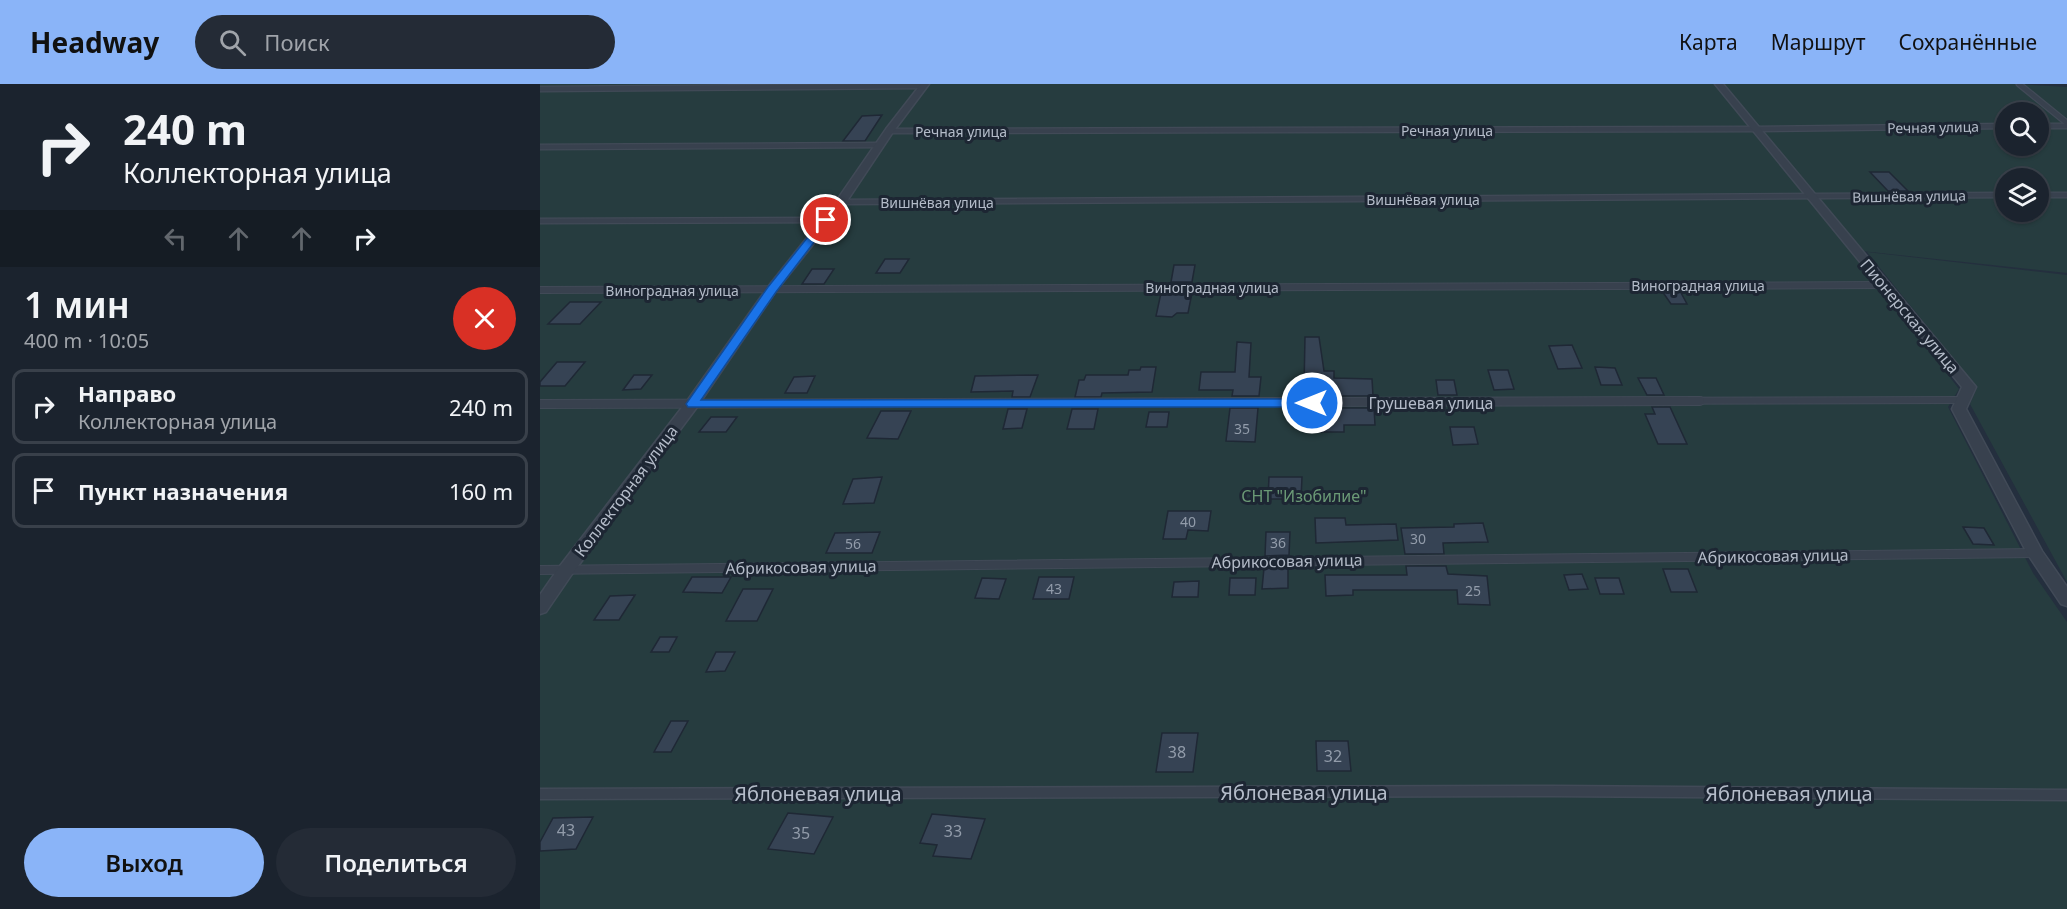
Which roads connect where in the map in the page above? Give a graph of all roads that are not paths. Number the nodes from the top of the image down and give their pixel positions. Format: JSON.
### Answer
{"nodes":[{"id":1,"x":1719,"y":84,"type":"edge"},
{"id":2,"x":2019,"y":84,"type":"edge"},
{"id":3,"x":924,"y":85,"type":"edge"},
{"id":4,"x":540,"y":89,"type":"edge"},
{"id":5,"x":2067,"y":125,"type":"edge"},
{"id":6,"x":1995,"y":126,"type":"edge"},
{"id":7,"x":2049,"y":126,"type":"edge"},
{"id":8,"x":1756,"y":129,"type":"junction"},
{"id":9,"x":889,"y":131,"type":"junction"},
{"id":10,"x":880,"y":145,"type":"junction"},
{"id":11,"x":540,"y":147,"type":"edge"},
{"id":12,"x":1995,"y":195,"type":"edge"},
{"id":13,"x":2049,"y":195,"type":"edge"},
{"id":14,"x":2067,"y":195,"type":"edge"},
{"id":15,"x":1812,"y":197,"type":"junction"},
{"id":16,"x":841,"y":202,"type":"junction"},
{"id":17,"x":826,"y":220,"type":"junction"},
{"id":18,"x":540,"y":221,"type":"edge"},
{"id":19,"x":1884,"y":285,"type":"junction"},
{"id":20,"x":772,"y":289,"type":"junction"},
{"id":21,"x":540,"y":290,"type":"edge"},
{"id":22,"x":1963,"y":400,"type":"junction"},
{"id":23,"x":540,"y":404,"type":"edge"},
{"id":24,"x":692,"y":404,"type":"junction"},
{"id":25,"x":2035,"y":553,"type":"junction"},
{"id":26,"x":540,"y":570,"type":"edge"},
{"id":27,"x":566,"y":570,"type":"junction"},
{"id":28,"x":2067,"y":600,"type":"edge"},
{"id":29,"x":540,"y":608,"type":"edge"},
{"id":30,"x":540,"y":794,"type":"edge"},
{"id":31,"x":2067,"y":795,"type":"edge"}],
"edges":[{"from":1,"to":8,"type":"street","name":"Пионерская улица"},
{"from":2,"to":5,"type":"lane"},
{"from":3,"to":4,"type":"lane"},
{"from":3,"to":9,"type":"street","name":"Коллекторная улица"},
{"from":5,"to":7,"type":"lane"},
{"from":6,"to":8,"type":"lane","name":"Речная улица"},
{"from":8,"to":9,"type":"lane","name":"Речная улица"},
{"from":8,"to":15,"type":"street","name":"Пионерская улица"},
{"from":9,"to":10,"type":"street","name":"Коллекторная улица"},
{"from":10,"to":11,"type":"lane"},
{"from":10,"to":16,"type":"street","name":"Коллекторная улица"},
{"from":12,"to":15,"type":"lane","name":"Вишнёвая улица"},
{"from":13,"to":14,"type":"lane"},
{"from":15,"to":16,"type":"lane","name":"Вишнёвая улица"},
{"from":15,"to":19,"type":"street","name":"Пионерская улица"},
{"from":16,"to":17,"type":"street","name":"Коллекторная улица"},
{"from":17,"to":18,"type":"lane"},
{"from":17,"to":20,"type":"street","name":"Коллекторная улица"},
{"from":19,"to":20,"type":"lane","name":"Виноградная улица"},
{"from":19,"to":22,"type":"street","name":"Пионерская улица"},
{"from":20,"to":21,"type":"lane","name":"Виноградная улица"},
{"from":20,"to":24,"type":"street","name":"Коллекторная улица"},
{"from":22,"to":24,"type":"lane","name":"Грушевая улица"},
{"from":22,"to":25,"type":"street","name":"Пионерская улица"},
{"from":23,"to":24,"type":"lane","name":"Грушевая улица"},
{"from":24,"to":27,"type":"street","name":"Коллекторная улица"},
{"from":25,"to":27,"type":"lane","name":"Абрикосовая улица"},
{"from":25,"to":28,"type":"street","name":"Пионерская улица"},
{"from":26,"to":27,"type":"lane","name":"Абрикосовая улица"},
{"from":27,"to":29,"type":"street","name":"Коллекторная улица"},
{"from":30,"to":31,"type":"lane","name":"Яблоневая улица"}]}
